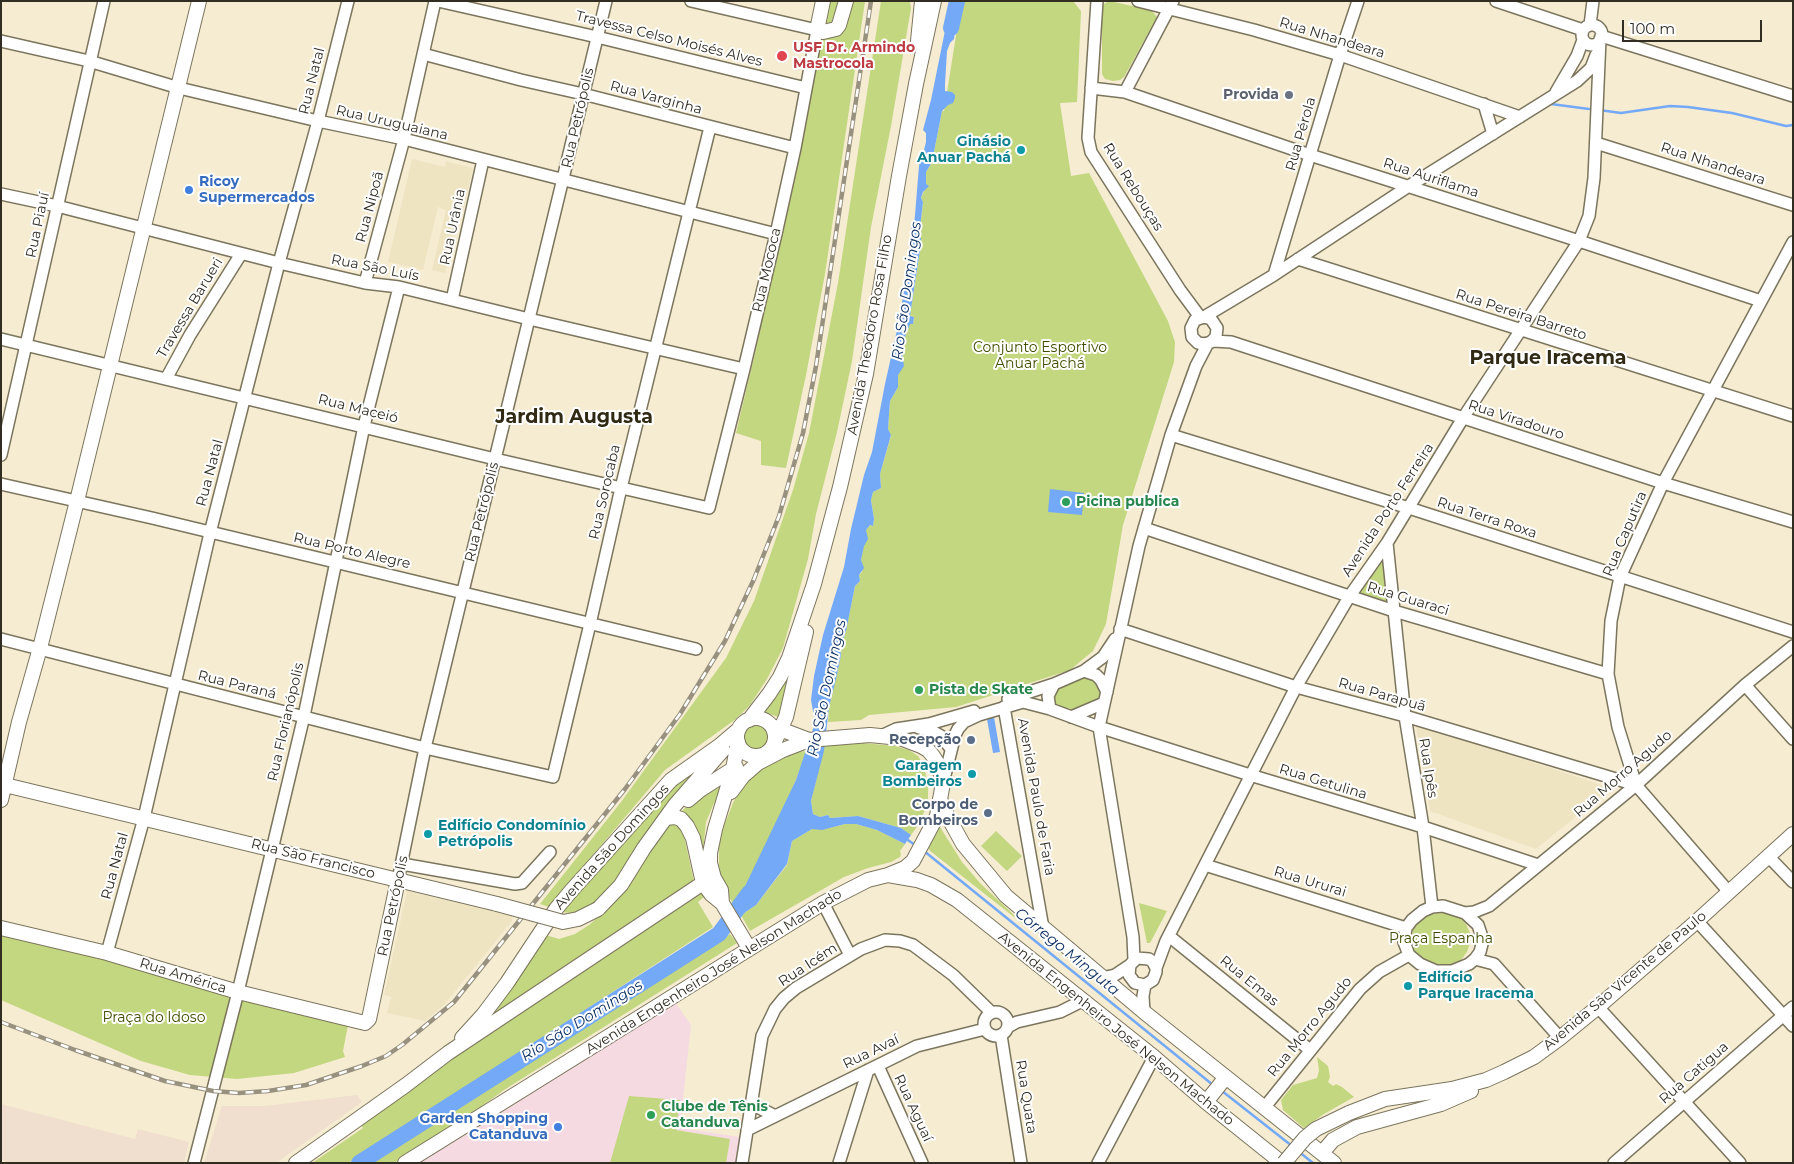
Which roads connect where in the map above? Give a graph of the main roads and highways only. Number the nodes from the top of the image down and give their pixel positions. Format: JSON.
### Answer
{"nodes":[{"id":1,"x":199,"y":1,"type":"edge"},
{"id":2,"x":823,"y":1,"type":"edge"},
{"id":3,"x":846,"y":1,"type":"edge"},
{"id":4,"x":916,"y":1,"type":"edge"},
{"id":5,"x":922,"y":1,"type":"edge"},
{"id":6,"x":934,"y":1,"type":"edge"},
{"id":7,"x":918,"y":35,"type":"junction"},
{"id":8,"x":916,"y":84,"type":"junction"},
{"id":9,"x":814,"y":584,"type":"junction"},
{"id":10,"x":741,"y":732,"type":"junction"},
{"id":11,"x":776,"y":732,"type":"junction"},
{"id":12,"x":809,"y":740,"type":"junction"},
{"id":13,"x":755,"y":757,"type":"junction"},
{"id":14,"x":733,"y":769,"type":"junction"},
{"id":15,"x":3,"y":784,"type":"edge"},
{"id":16,"x":1,"y":800,"type":"edge"},
{"id":17,"x":940,"y":800,"type":"junction"},
{"id":18,"x":724,"y":803,"type":"junction"},
{"id":19,"x":666,"y":818,"type":"junction"},
{"id":20,"x":1793,"y":834,"type":"edge"},
{"id":21,"x":888,"y":874,"type":"junction"},
{"id":22,"x":398,"y":880,"type":"junction"},
{"id":23,"x":703,"y":883,"type":"junction"},
{"id":24,"x":722,"y":903,"type":"junction"},
{"id":25,"x":1,"y":928,"type":"edge"},
{"id":26,"x":746,"y":942,"type":"junction"},
{"id":27,"x":366,"y":1023,"type":"joint"},
{"id":28,"x":448,"y":1053,"type":"junction"},
{"id":29,"x":1486,"y":1080,"type":"junction"},
{"id":30,"x":1217,"y":1089,"type":"junction"},
{"id":31,"x":1349,"y":1113,"type":"junction"},
{"id":32,"x":1322,"y":1153,"type":"junction"},
{"id":33,"x":1276,"y":1161,"type":"edge"},
{"id":34,"x":296,"y":1163,"type":"edge"},
{"id":35,"x":405,"y":1163,"type":"edge"},
{"id":36,"x":1294,"y":1163,"type":"edge"},
{"id":37,"x":1334,"y":1163,"type":"edge"}],
"edges":[{"from":1,"to":15,"type":"main road"},
{"from":2,"to":3,"type":"main road","name":"Rua Mococa"},
{"from":4,"to":7,"type":"main road"},
{"from":5,"to":7,"type":"main road","name":"Avenida Theodoro Rosa Filho"},
{"from":6,"to":8,"type":"main road","name":"Avenida Theodoro Rosa Filho"},
{"from":7,"to":8,"type":"main road","name":"Avenida Theodoro Rosa Filho"},
{"from":8,"to":9,"type":"main road","name":"Avenida Theodoro Rosa Filho"},
{"from":9,"to":10,"type":"main road","name":"Avenida Theodoro Rosa Filho"},
{"from":9,"to":11,"type":"main road","name":"Avenida Theodoro Rosa Filho"},
{"from":10,"to":11,"type":"main road"},
{"from":10,"to":13,"type":"main road"},
{"from":10,"to":14,"type":"main road"},
{"from":10,"to":19,"type":"main road","name":"Rua São Francisco"},
{"from":10,"to":28,"type":"main road","name":"Avenida São Domingos"},
{"from":11,"to":12,"type":"main road"},
{"from":11,"to":13,"type":"main road"},
{"from":12,"to":17,"type":"main road"},
{"from":12,"to":18,"type":"main road"},
{"from":13,"to":14,"type":"main road","name":"Rua São Francisco"},
{"from":14,"to":18,"type":"main road"},
{"from":14,"to":19,"type":"main road","name":"Rua São Francisco"},
{"from":15,"to":16,"type":"main road"},
{"from":15,"to":22,"type":"main road","name":"Rua São Francisco"},
{"from":17,"to":21,"type":"main road"},
{"from":17,"to":30,"type":"main road","name":"Avenida Engenheiro José Nelson Machado"},
{"from":18,"to":24,"type":"main road"},
{"from":19,"to":22,"type":"main road","name":"Rua São Francisco","bridge":true},
{"from":19,"to":23,"type":"main road","name":"Avenida São Domingos"},
{"from":20,"to":29,"type":"main road","name":"Avenida São Vicente de Paulo"},
{"from":21,"to":26,"type":"main road","name":"Avenida Engenheiro José Nelson Machado"},
{"from":21,"to":30,"type":"main road","name":"Avenida Engenheiro José Nelson Machado"},
{"from":22,"to":27,"type":"main road","name":"Rua Petrópolis"},
{"from":23,"to":24,"type":"main road","name":"Avenida São Domingos"},
{"from":23,"to":28,"type":"main road","name":"Avenida São Domingos"},
{"from":24,"to":26,"type":"main road","name":"Avenida São Domingos"},
{"from":25,"to":27,"type":"main road","name":"Rua América"},
{"from":26,"to":35,"type":"main road","name":"Avenida Engenheiro José Nelson Machado"},
{"from":28,"to":34,"type":"main road","name":"Avenida São Domingos"},
{"from":29,"to":31,"type":"main road","name":"Avenida São Vicente de Paulo"},
{"from":29,"to":32,"type":"main road"},
{"from":30,"to":32,"type":"main road","name":"Avenida Engenheiro José Nelson Machado"},
{"from":30,"to":33,"type":"main road","name":"Avenida Engenheiro José Nelson Machado"},
{"from":31,"to":33,"type":"main road","name":"Avenida São Vicente de Paulo","bridge":true},
{"from":31,"to":36,"type":"main road","name":"Avenida São Vicente de Paulo","bridge":true},
{"from":32,"to":37,"type":"main road","name":"Avenida Engenheiro José Nelson Machado"}]}
